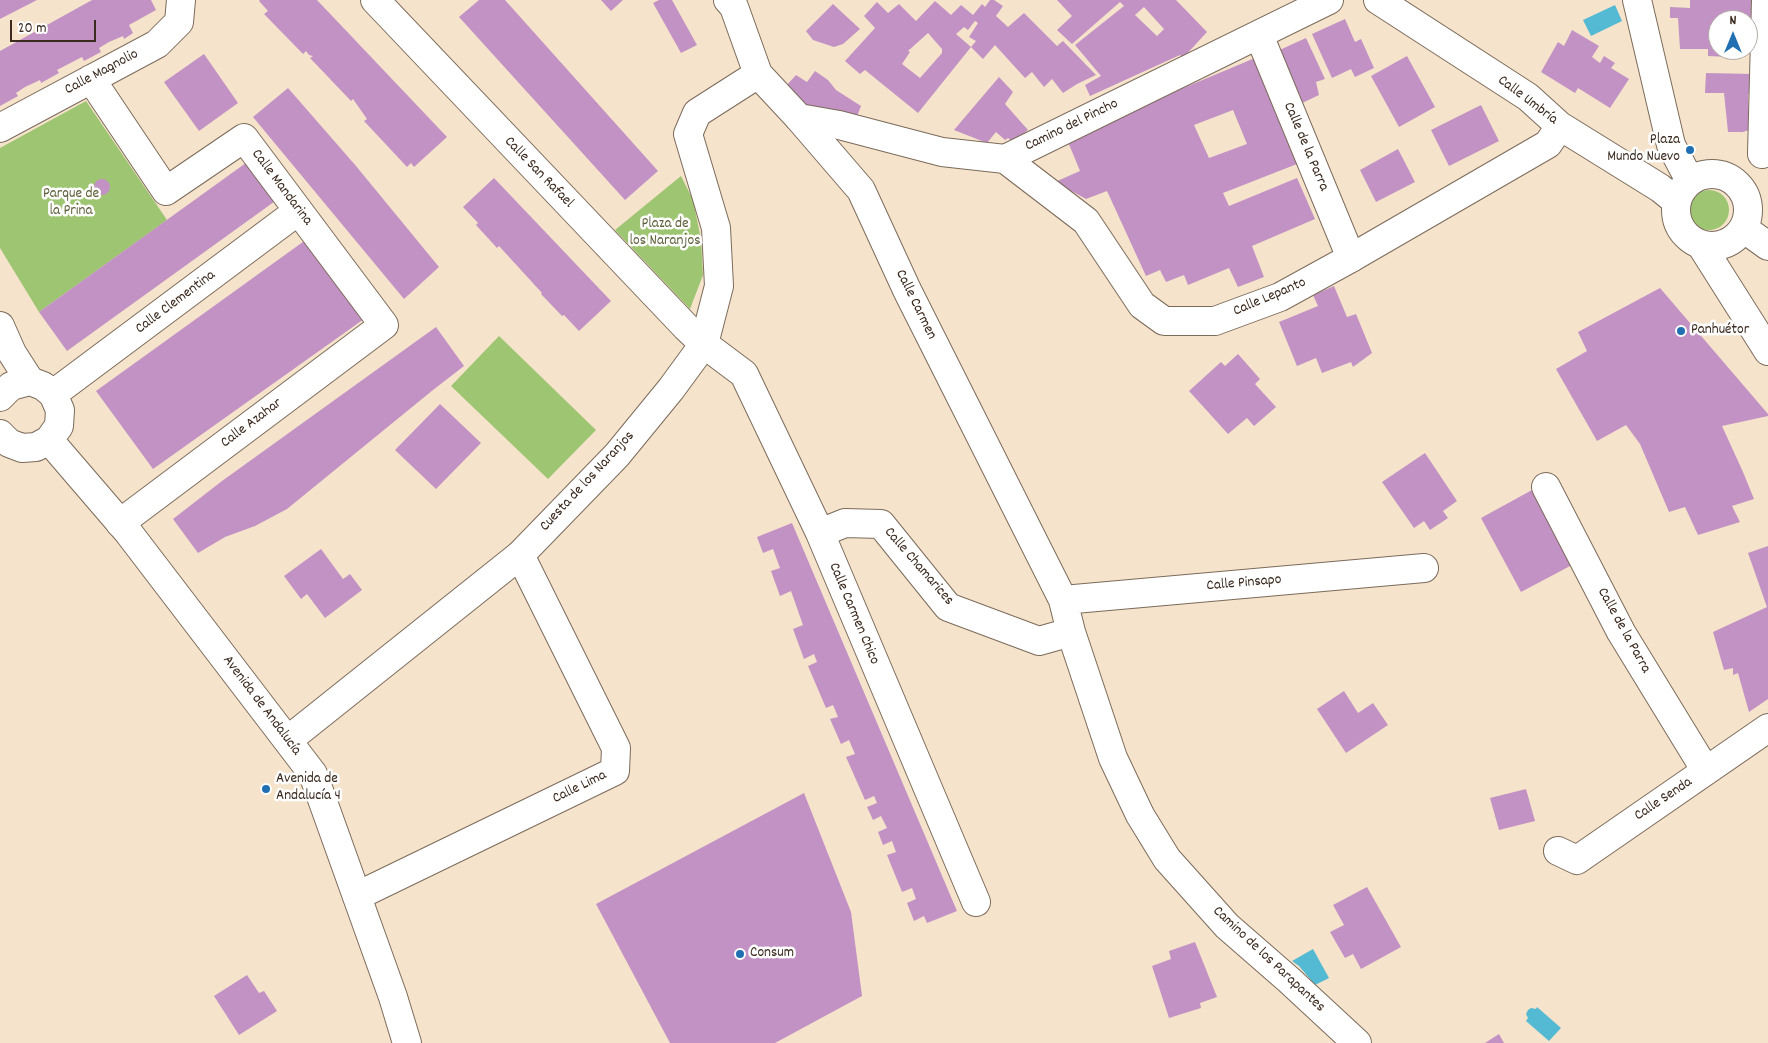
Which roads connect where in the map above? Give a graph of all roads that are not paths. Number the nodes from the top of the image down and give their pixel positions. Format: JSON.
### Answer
{"nodes":[{"id":1,"x":181,"y":0,"type":"edge"},
{"id":2,"x":375,"y":0,"type":"edge"},
{"id":3,"x":728,"y":0,"type":"edge"},
{"id":4,"x":1329,"y":0,"type":"edge"},
{"id":5,"x":1378,"y":0,"type":"edge"},
{"id":6,"x":1638,"y":0,"type":"edge"},
{"id":7,"x":1766,"y":0,"type":"edge"},
{"id":8,"x":1258,"y":35,"type":"junction"},
{"id":9,"x":758,"y":74,"type":"junction"},
{"id":10,"x":91,"y":79,"type":"junction"},
{"id":11,"x":799,"y":118,"type":"junction"},
{"id":12,"x":1560,"y":126,"type":"junction"},
{"id":13,"x":0,"y":128,"type":"edge"},
{"id":14,"x":1765,"y":153,"type":"edge"},
{"id":15,"x":1004,"y":160,"type":"junction"},
{"id":16,"x":1692,"y":185,"type":"junction"},
{"id":17,"x":1741,"y":187,"type":"junction"},
{"id":18,"x":298,"y":211,"type":"junction"},
{"id":19,"x":1744,"y":228,"type":"junction"},
{"id":20,"x":1701,"y":245,"type":"junction"},
{"id":21,"x":1768,"y":245,"type":"edge"},
{"id":22,"x":1768,"y":250,"type":"edge"},
{"id":23,"x":1351,"y":258,"type":"junction"},
{"id":24,"x":384,"y":325,"type":"joint"},
{"id":25,"x":0,"y":326,"type":"edge"},
{"id":26,"x":704,"y":344,"type":"junction"},
{"id":27,"x":1768,"y":351,"type":"edge"},
{"id":28,"x":42,"y":388,"type":"junction"},
{"id":29,"x":0,"y":396,"type":"edge"},
{"id":30,"x":0,"y":434,"type":"edge"},
{"id":31,"x":49,"y":440,"type":"junction"},
{"id":32,"x":1546,"y":487,"type":"dead end"},
{"id":33,"x":120,"y":523,"type":"junction"},
{"id":34,"x":820,"y":533,"type":"junction"},
{"id":35,"x":520,"y":555,"type":"junction"},
{"id":36,"x":1424,"y":568,"type":"dead end"},
{"id":37,"x":1064,"y":600,"type":"junction"},
{"id":38,"x":1071,"y":632,"type":"junction"},
{"id":39,"x":1768,"y":728,"type":"edge"},
{"id":40,"x":288,"y":740,"type":"junction"},
{"id":41,"x":1706,"y":771,"type":"junction"},
{"id":42,"x":1558,"y":851,"type":"dead end"},
{"id":43,"x":357,"y":896,"type":"junction"},
{"id":44,"x":976,"y":902,"type":"dead end"},
{"id":45,"x":406,"y":1043,"type":"edge"},
{"id":46,"x":1357,"y":1043,"type":"edge"}],
"edges":[{"from":1,"to":10,"type":"street","name":"Calle Magnolio"},
{"from":2,"to":26,"type":"street","name":"Calle San Rafael"},
{"from":3,"to":9,"type":"street","name":"Calle Carmen"},
{"from":4,"to":8,"type":"street","name":"Camino del Pincho"},
{"from":5,"to":12,"type":"street","name":"Calle Umbría"},
{"from":6,"to":16,"type":"street"},
{"from":7,"to":14,"type":"street"},
{"from":8,"to":15,"type":"street","name":"Camino del Pincho"},
{"from":8,"to":23,"type":"street","name":"Calle de la Parra"},
{"from":9,"to":11,"type":"street","name":"Calle Carmen"},
{"from":9,"to":26,"type":"street","name":"Cuesta de los Naranjos"},
{"from":10,"to":13,"type":"street","name":"Calle Magnolio"},
{"from":10,"to":18,"type":"street","name":"Calle Mandarina"},
{"from":11,"to":15,"type":"street"},
{"from":11,"to":37,"type":"street","name":"Calle Carmen"},
{"from":12,"to":16,"type":"street","name":"Calle Umbría"},
{"from":12,"to":23,"type":"street","name":"Calle Lepanto"},
{"from":14,"to":16,"type":"street"},
{"from":14,"to":17,"type":"street"},
{"from":15,"to":23,"type":"street","name":"Calle Lepanto"},
{"from":16,"to":17,"type":"street"},
{"from":16,"to":20,"type":"street"},
{"from":17,"to":19,"type":"street"},
{"from":18,"to":24,"type":"street","name":"Calle Mandarina"},
{"from":18,"to":28,"type":"street","name":"Calle Clementina"},
{"from":19,"to":20,"type":"street"},
{"from":19,"to":21,"type":"street"},
{"from":20,"to":27,"type":"street"},
{"from":21,"to":22,"type":"street"},
{"from":24,"to":33,"type":"street","name":"Calle Azahar"},
{"from":25,"to":28,"type":"street"},
{"from":26,"to":34,"type":"street","name":"Calle Carmen Chico"},
{"from":26,"to":35,"type":"street","name":"Cuesta de los Naranjos"},
{"from":28,"to":29,"type":"street","name":"Calle Clementina"},
{"from":28,"to":31,"type":"street"},
{"from":30,"to":31,"type":"street"},
{"from":31,"to":33,"type":"street","name":"Avenida de Andalucía"},
{"from":32,"to":41,"type":"street","name":"Calle de la Parra"},
{"from":33,"to":40,"type":"street","name":"Avenida de Andalucía"},
{"from":34,"to":38,"type":"street","name":"Calle Chamarices"},
{"from":34,"to":44,"type":"street","name":"Calle Carmen Chico"},
{"from":35,"to":40,"type":"street","name":"Cuesta de los Naranjos"},
{"from":35,"to":43,"type":"street","name":"Calle Lima"},
{"from":36,"to":37,"type":"street","name":"Calle Pinsapo"},
{"from":37,"to":38,"type":"street","name":"Calle Carmen"},
{"from":38,"to":46,"type":"street","name":"Camino de los Parapantes"},
{"from":39,"to":41,"type":"street","name":"Calle Senda"},
{"from":40,"to":43,"type":"street","name":"Avenida de Andalucía"},
{"from":41,"to":42,"type":"street","name":"Calle Senda"},
{"from":43,"to":45,"type":"street","name":"Avenida de Andalucía"}]}
